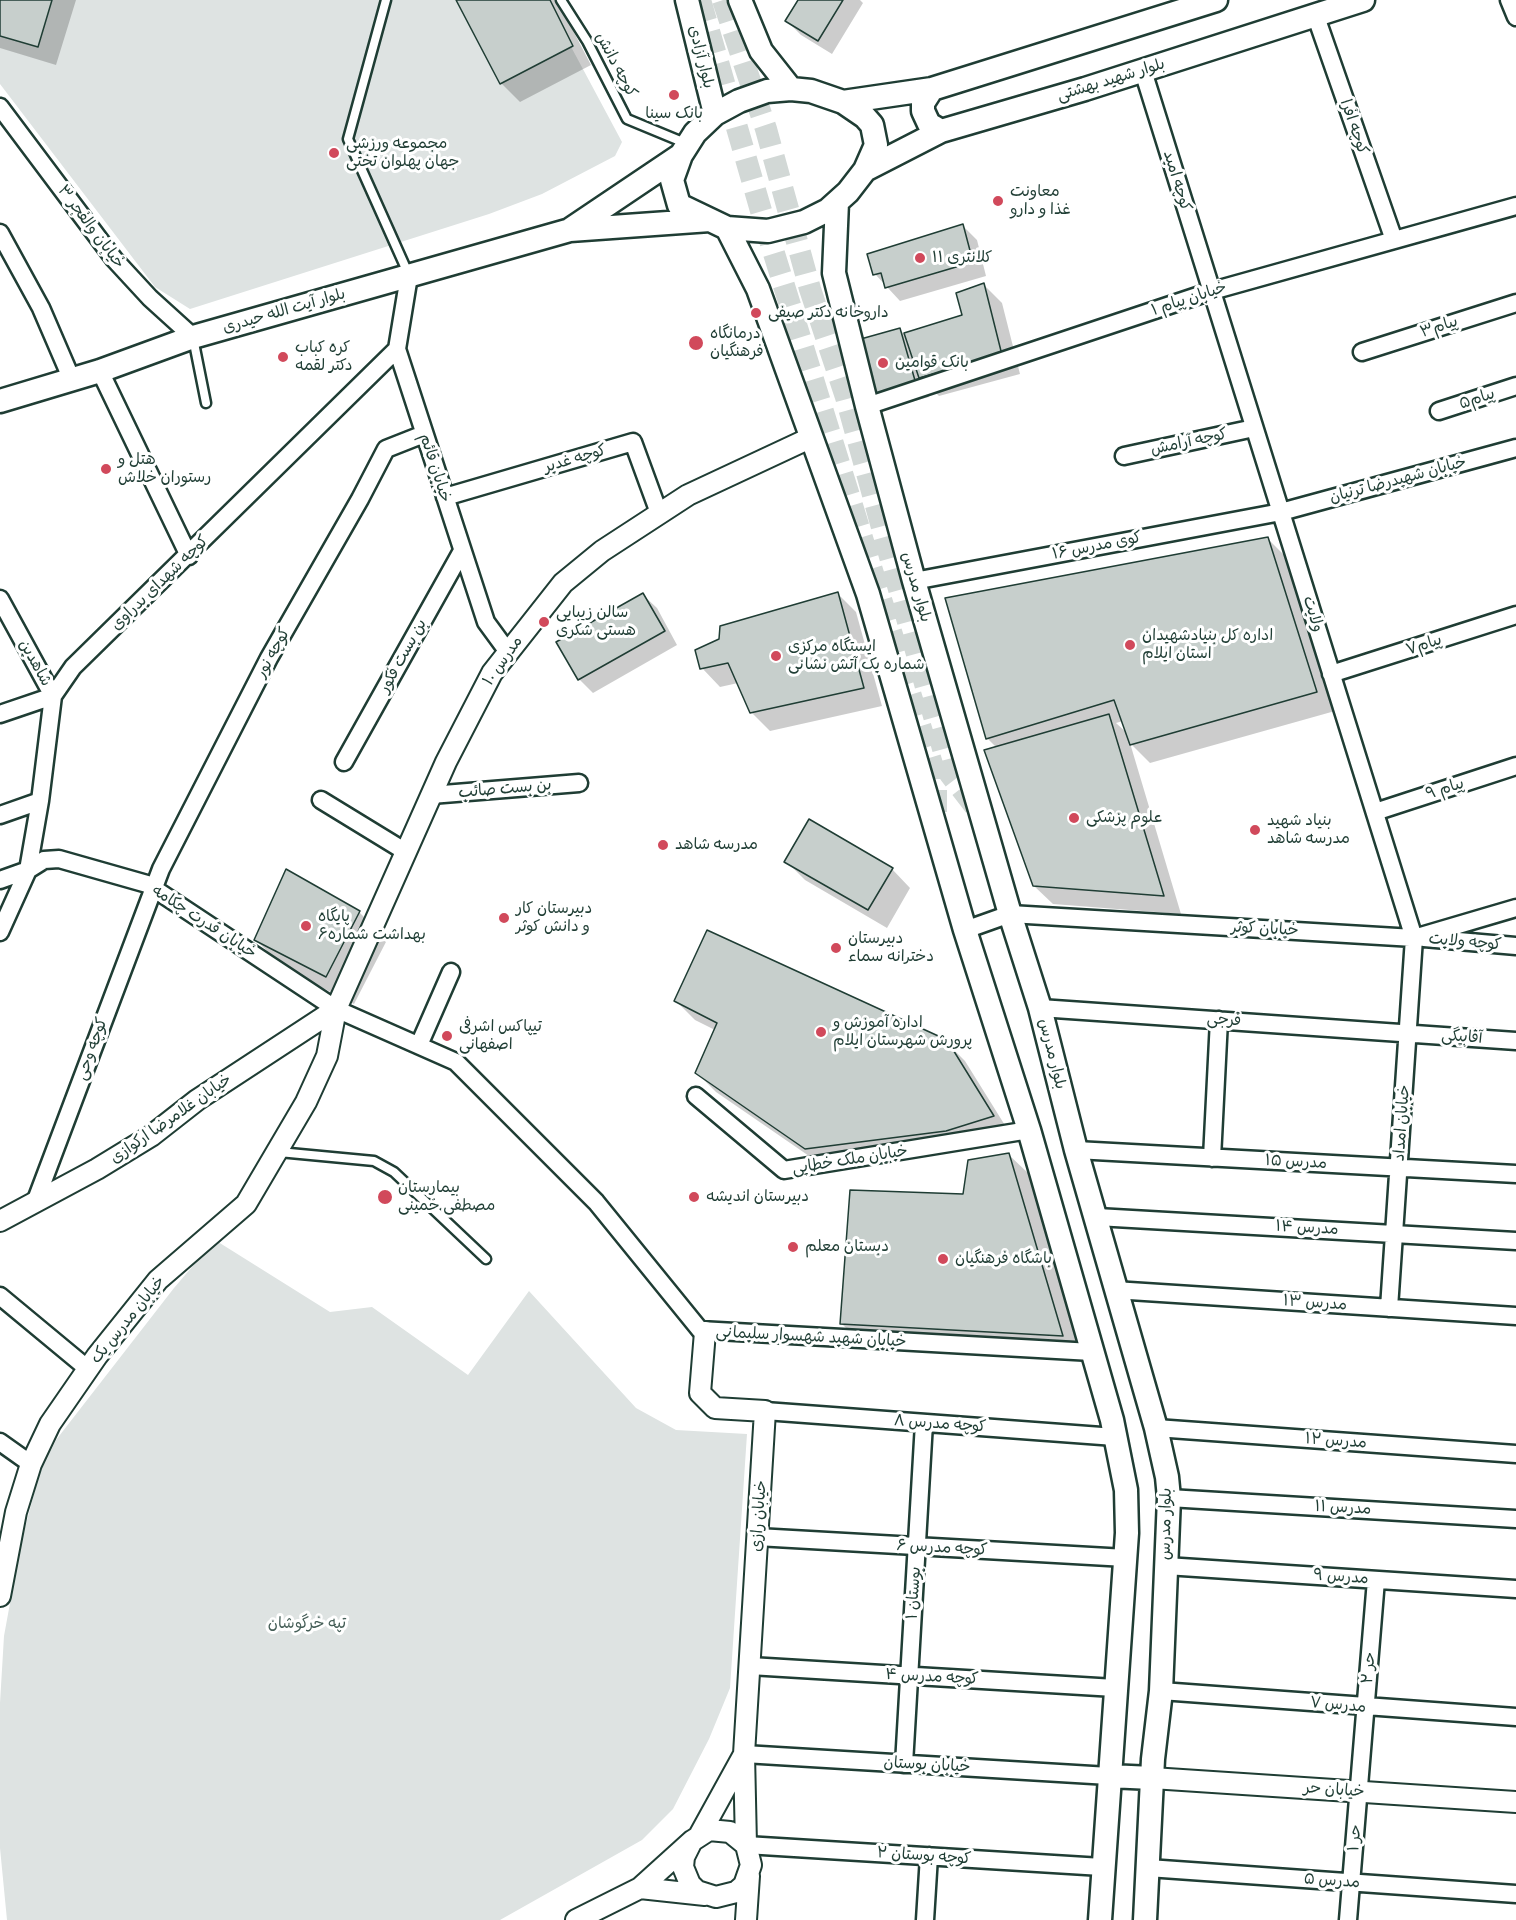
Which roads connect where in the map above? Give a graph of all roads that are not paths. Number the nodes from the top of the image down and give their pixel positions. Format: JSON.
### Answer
{"nodes":[{"id":1,"x":386,"y":0,"type":"edge"},
{"id":2,"x":561,"y":0,"type":"edge"},
{"id":3,"x":687,"y":0,"type":"edge"},
{"id":4,"x":740,"y":0,"type":"edge"},
{"id":5,"x":1216,"y":0,"type":"edge"},
{"id":6,"x":1363,"y":0,"type":"edge"},
{"id":7,"x":1509,"y":0,"type":"edge"},
{"id":8,"x":1315,"y":14,"type":"junction"},
{"id":9,"x":1516,"y":16,"type":"edge"},
{"id":10,"x":1143,"y":71,"type":"junction"},
{"id":11,"x":791,"y":89,"type":"junction"},
{"id":12,"x":932,"y":89,"type":"junction"},
{"id":13,"x":843,"y":102,"type":"junction"},
{"id":14,"x":0,"y":107,"type":"edge"},
{"id":15,"x":715,"y":114,"type":"junction"},
{"id":16,"x":941,"y":131,"type":"junction"},
{"id":17,"x":685,"y":150,"type":"junction"},
{"id":18,"x":865,"y":170,"type":"junction"},
{"id":19,"x":837,"y":201,"type":"junction"},
{"id":20,"x":1516,"y":206,"type":"edge"},
{"id":21,"x":718,"y":224,"type":"junction"},
{"id":22,"x":570,"y":230,"type":"junction"},
{"id":23,"x":0,"y":233,"type":"edge"},
{"id":24,"x":1394,"y":240,"type":"junction"},
{"id":25,"x":409,"y":276,"type":"junction"},
{"id":26,"x":1212,"y":291,"type":"junction"},
{"id":27,"x":1516,"y":303,"type":"edge"},
{"id":28,"x":193,"y":337,"type":"junction"},
{"id":29,"x":397,"y":348,"type":"junction"},
{"id":30,"x":1362,"y":352,"type":"dead end"},
{"id":31,"x":100,"y":371,"type":"junction"},
{"id":32,"x":72,"y":380,"type":"junction"},
{"id":33,"x":1516,"y":386,"type":"edge"},
{"id":34,"x":0,"y":401,"type":"edge"},
{"id":35,"x":206,"y":403,"type":"dead end"},
{"id":36,"x":867,"y":406,"type":"junction"},
{"id":37,"x":1439,"y":411,"type":"dead end"},
{"id":38,"x":1254,"y":428,"type":"junction"},
{"id":39,"x":424,"y":435,"type":"junction"},
{"id":40,"x":810,"y":438,"type":"junction"},
{"id":41,"x":1516,"y":448,"type":"edge"},
{"id":42,"x":1124,"y":456,"type":"dead end"},
{"id":43,"x":445,"y":497,"type":"junction"},
{"id":44,"x":1281,"y":512,"type":"junction"},
{"id":45,"x":659,"y":513,"type":"junction"},
{"id":46,"x":462,"y":551,"type":"junction"},
{"id":47,"x":189,"y":556,"type":"junction"},
{"id":48,"x":914,"y":581,"type":"junction"},
{"id":49,"x":0,"y":599,"type":"edge"},
{"id":50,"x":1516,"y":615,"type":"edge"},
{"id":51,"x":508,"y":652,"type":"junction"},
{"id":52,"x":1332,"y":674,"type":"junction"},
{"id":53,"x":53,"y":696,"type":"junction"},
{"id":54,"x":0,"y":714,"type":"edge"},
{"id":55,"x":344,"y":762,"type":"dead end"},
{"id":56,"x":1516,"y":766,"type":"edge"},
{"id":57,"x":579,"y":783,"type":"dead end"},
{"id":58,"x":431,"y":795,"type":"junction"},
{"id":59,"x":321,"y":800,"type":"dead end"},
{"id":60,"x":40,"y":801,"type":"junction"},
{"id":61,"x":1375,"y":812,"type":"junction"},
{"id":62,"x":0,"y":815,"type":"edge"},
{"id":63,"x":406,"y":852,"type":"junction"},
{"id":64,"x":28,"y":870,"type":"junction"},
{"id":65,"x":0,"y":880,"type":"edge"},
{"id":66,"x":150,"y":893,"type":"junction"},
{"id":67,"x":1516,"y":908,"type":"edge"},
{"id":68,"x":1010,"y":914,"type":"junction"},
{"id":69,"x":965,"y":930,"type":"junction"},
{"id":70,"x":0,"y":932,"type":"edge"},
{"id":71,"x":1414,"y":938,"type":"junction"},
{"id":72,"x":1516,"y":946,"type":"edge"},
{"id":73,"x":451,"y":972,"type":"dead end"},
{"id":74,"x":1040,"y":1008,"type":"junction"},
{"id":75,"x":336,"y":1009,"type":"junction"},
{"id":76,"x":1219,"y":1020,"type":"junction"},
{"id":77,"x":1407,"y":1033,"type":"junction"},
{"id":78,"x":1516,"y":1041,"type":"edge"},
{"id":79,"x":419,"y":1046,"type":"junction"},
{"id":80,"x":696,"y":1096,"type":"dead end"},
{"id":81,"x":1029,"y":1130,"type":"junction"},
{"id":82,"x":1076,"y":1150,"type":"junction"},
{"id":83,"x":278,"y":1152,"type":"junction"},
{"id":84,"x":1212,"y":1158,"type":"junction"},
{"id":85,"x":1399,"y":1168,"type":"junction"},
{"id":86,"x":1516,"y":1174,"type":"edge"},
{"id":87,"x":36,"y":1200,"type":"junction"},
{"id":88,"x":1097,"y":1217,"type":"junction"},
{"id":89,"x":0,"y":1221,"type":"edge"},
{"id":90,"x":1394,"y":1232,"type":"junction"},
{"id":91,"x":1516,"y":1241,"type":"edge"},
{"id":92,"x":486,"y":1259,"type":"dead end"},
{"id":93,"x":1114,"y":1290,"type":"junction"},
{"id":94,"x":0,"y":1296,"type":"edge"},
{"id":95,"x":1389,"y":1308,"type":"junction"},
{"id":96,"x":1516,"y":1316,"type":"edge"},
{"id":97,"x":705,"y":1332,"type":"junction"},
{"id":98,"x":1092,"y":1352,"type":"junction"},
{"id":99,"x":88,"y":1369,"type":"junction"},
{"id":100,"x":765,"y":1411,"type":"junction"},
{"id":101,"x":924,"y":1423,"type":"junction"},
{"id":102,"x":1156,"y":1428,"type":"junction"},
{"id":103,"x":1115,"y":1437,"type":"junction"},
{"id":104,"x":0,"y":1442,"type":"edge"},
{"id":105,"x":1516,"y":1454,"type":"edge"},
{"id":106,"x":31,"y":1464,"type":"junction"},
{"id":107,"x":1169,"y":1498,"type":"junction"},
{"id":108,"x":1516,"y":1519,"type":"edge"},
{"id":109,"x":758,"y":1537,"type":"junction"},
{"id":110,"x":917,"y":1546,"type":"junction"},
{"id":111,"x":1126,"y":1558,"type":"junction"},
{"id":112,"x":1166,"y":1566,"type":"junction"},
{"id":113,"x":1376,"y":1580,"type":"junction"},
{"id":114,"x":1516,"y":1589,"type":"edge"},
{"id":115,"x":0,"y":1591,"type":"edge"},
{"id":116,"x":750,"y":1666,"type":"junction"},
{"id":117,"x":909,"y":1675,"type":"junction"},
{"id":118,"x":1115,"y":1688,"type":"junction"},
{"id":119,"x":1161,"y":1691,"type":"junction"},
{"id":120,"x":1365,"y":1708,"type":"junction"},
{"id":121,"x":1516,"y":1718,"type":"edge"},
{"id":122,"x":744,"y":1754,"type":"junction"},
{"id":123,"x":904,"y":1764,"type":"junction"},
{"id":124,"x":1109,"y":1776,"type":"junction"},
{"id":125,"x":1152,"y":1778,"type":"junction"},
{"id":126,"x":1359,"y":1792,"type":"junction"},
{"id":127,"x":1516,"y":1802,"type":"edge"},
{"id":128,"x":696,"y":1837,"type":"junction"},
{"id":129,"x":746,"y":1845,"type":"junction"},
{"id":130,"x":929,"y":1856,"type":"junction"},
{"id":131,"x":1102,"y":1866,"type":"junction"},
{"id":132,"x":1148,"y":1868,"type":"junction"},
{"id":133,"x":749,"y":1876,"type":"junction"},
{"id":134,"x":1351,"y":1882,"type":"junction"},
{"id":135,"x":640,"y":1888,"type":"junction"},
{"id":136,"x":1516,"y":1894,"type":"edge"},
{"id":137,"x":705,"y":1895,"type":"junction"},
{"id":138,"x":576,"y":1920,"type":"edge"},
{"id":139,"x":746,"y":1920,"type":"edge"},
{"id":140,"x":926,"y":1920,"type":"edge"},
{"id":141,"x":1100,"y":1920,"type":"edge"},
{"id":142,"x":1145,"y":1920,"type":"edge"},
{"id":143,"x":1348,"y":1920,"type":"edge"}],
"edges":[{"from":1,"to":25,"type":"lane"},
{"from":2,"to":17,"type":"lane","name":"کوچه دانش"},
{"from":3,"to":15,"type":"main road","name":"بلوار آزادی"},
{"from":4,"to":11,"type":"main road"},
{"from":5,"to":12,"type":"main road"},
{"from":6,"to":8,"type":"main road","name":"بلوار شهید بهشتی"},
{"from":7,"to":9,"type":"street"},
{"from":8,"to":10,"type":"main road","name":"بلوار شهید بهشتی"},
{"from":8,"to":24,"type":"street","name":"کوچه افرا"},
{"from":10,"to":16,"type":"main road","name":"بلوار شهید بهشتی"},
{"from":10,"to":26,"type":"street","name":"کوچه امید"},
{"from":11,"to":13,"type":"main road"},
{"from":11,"to":15,"type":"main road"},
{"from":12,"to":13,"type":"main road"},
{"from":12,"to":16,"type":"main road"},
{"from":13,"to":18,"type":"main road"},
{"from":14,"to":28,"type":"street","name":"خیابان والفجر ۳"},
{"from":15,"to":17,"type":"main road"},
{"from":16,"to":18,"type":"main road","name":"بلوار شهید بهشتی"},
{"from":17,"to":21,"type":"main road"},
{"from":17,"to":22,"type":"main road","name":"بلوار آیت الله حیدری"},
{"from":18,"to":19,"type":"main road"},
{"from":19,"to":21,"type":"main road"},
{"from":19,"to":36,"type":"main road","name":"بلوار مدرس"},
{"from":20,"to":24,"type":"street","name":"خیابان پیام ۱"},
{"from":21,"to":22,"type":"main road","name":"بلوار آیت الله حیدری"},
{"from":21,"to":40,"type":"main road"},
{"from":22,"to":25,"type":"main road","name":"بلوار آیت الله حیدری"},
{"from":23,"to":32,"type":"street"},
{"from":24,"to":26,"type":"street","name":"خیابان پیام ۱"},
{"from":25,"to":28,"type":"main road","name":"بلوار آیت الله حیدری"},
{"from":25,"to":29,"type":"street","name":"خیابان قائم"},
{"from":26,"to":36,"type":"street","name":"خیابان پیام ۱"},
{"from":26,"to":38,"type":"street","name":"ولایت"},
{"from":27,"to":30,"type":"street","name":"پیام۳"},
{"from":28,"to":31,"type":"main road","name":"بلوار آیت الله حیدری"},
{"from":28,"to":35,"type":"lane"},
{"from":29,"to":39,"type":"street","name":"خیابان قائم"},
{"from":29,"to":47,"type":"street","name":"کوچه شهدای بدراوی"},
{"from":31,"to":32,"type":"main road","name":"بلوار آیت الله حیدری"},
{"from":31,"to":47,"type":"street"},
{"from":32,"to":34,"type":"main road","name":"بلوار آیت الله حیدری"},
{"from":33,"to":37,"type":"street","name":"پیام۵"},
{"from":36,"to":48,"type":"main road","name":"بلوار مدرس"},
{"from":38,"to":42,"type":"street","name":"کوچه آرامش"},
{"from":38,"to":44,"type":"street","name":"ولایت"},
{"from":39,"to":43,"type":"street","name":"خیابان قائم"},
{"from":39,"to":66,"type":"street","name":"کوچه نور"},
{"from":40,"to":45,"type":"street","name":"مدرس ۱۰"},
{"from":40,"to":69,"type":"main road"},
{"from":41,"to":44,"type":"street","name":"خیابان شهیدرضا ترنیان"},
{"from":43,"to":45,"type":"street","name":"کوچه غدیر"},
{"from":43,"to":46,"type":"street","name":"خیابان قائم"},
{"from":44,"to":48,"type":"street","name":"کوی مدرس ۱۶"},
{"from":44,"to":52,"type":"street","name":"ولایت"},
{"from":45,"to":51,"type":"street","name":"مدرس ۱۰"},
{"from":46,"to":51,"type":"street","name":"خیابان قائم"},
{"from":46,"to":55,"type":"street","name":"بن بست فکور"},
{"from":47,"to":53,"type":"street","name":"کوچه شهدای بدراوی"},
{"from":48,"to":68,"type":"main road","name":"بلوار مدرس"},
{"from":49,"to":53,"type":"street","name":"شاهدین"},
{"from":50,"to":52,"type":"street","name":"پیام۷"},
{"from":51,"to":58,"type":"street","name":"مدرس ۱۰"},
{"from":52,"to":61,"type":"street","name":"ولایت"},
{"from":53,"to":54,"type":"street"},
{"from":53,"to":60,"type":"street","name":"کوچه شهدای بدراوی"},
{"from":56,"to":61,"type":"street","name":"پیام ۹"},
{"from":57,"to":58,"type":"street","name":"بن بست صائب"},
{"from":58,"to":63,"type":"street","name":"مدرس ۱۰"},
{"from":59,"to":63,"type":"street"},
{"from":60,"to":62,"type":"street"},
{"from":60,"to":64,"type":"street","name":"کوچه شهدای بدراوی"},
{"from":61,"to":71,"type":"street","name":"ولایت"},
{"from":63,"to":75,"type":"street","name":"مدرس ۱۰"},
{"from":64,"to":65,"type":"street","name":"خیابان قدرت چکامه"},
{"from":64,"to":66,"type":"street","name":"خیابان قدرت چکامه"},
{"from":64,"to":70,"type":"street","name":"کوچه شهدای بدراوی"},
{"from":66,"to":75,"type":"street","name":"خیابان قدرت چکامه"},
{"from":66,"to":87,"type":"street","name":"کوچه وحی"},
{"from":67,"to":71,"type":"street","name":"خیابان کوثر"},
{"from":68,"to":69,"type":"street"},
{"from":68,"to":71,"type":"street","name":"خیابان کوثر"},
{"from":68,"to":74,"type":"main road","name":"بلوار مدرس"},
{"from":69,"to":81,"type":"main road"},
{"from":71,"to":72,"type":"street","name":"کوچه ولایت"},
{"from":71,"to":77,"type":"street","name":"خیابان امداد"},
{"from":73,"to":79,"type":"street"},
{"from":74,"to":76,"type":"street","name":"فرجی"},
{"from":74,"to":82,"type":"main road","name":"بلوار مدرس"},
{"from":75,"to":79,"type":"street","name":"خیابان شهید شهسوار سلیمانی"},
{"from":75,"to":83,"type":"street","name":"خیابان مدرس یک"},
{"from":75,"to":87,"type":"street","name":"خیابان غلامرضا ارکوازی"},
{"from":76,"to":77,"type":"street","name":"فرجی"},
{"from":76,"to":84,"type":"street"},
{"from":77,"to":78,"type":"street","name":"آقابیگی"},
{"from":77,"to":85,"type":"street","name":"خیابان امداد"},
{"from":79,"to":97,"type":"street","name":"خیابان شهید شهسوار سلیمانی"},
{"from":80,"to":81,"type":"street","name":"خیابان ملک خطایی"},
{"from":81,"to":98,"type":"main road"},
{"from":82,"to":84,"type":"street","name":"مدرس ۱۵"},
{"from":82,"to":88,"type":"main road","name":"بلوار مدرس"},
{"from":83,"to":92,"type":"lane"},
{"from":83,"to":99,"type":"street","name":"خیابان مدرس یک"},
{"from":84,"to":85,"type":"street","name":"مدرس ۱۵"},
{"from":85,"to":86,"type":"street","name":"مدرس ۱۵"},
{"from":85,"to":90,"type":"street","name":"خیابان امداد"},
{"from":87,"to":89,"type":"street","name":"خیابان غلامرضا ارکوازی"},
{"from":88,"to":90,"type":"street","name":"مدرس ۱۴"},
{"from":88,"to":93,"type":"main road","name":"بلوار مدرس"},
{"from":90,"to":91,"type":"street","name":"مدرس ۱۴"},
{"from":90,"to":95,"type":"street","name":"خیابان امداد"},
{"from":93,"to":95,"type":"street","name":"مدرس ۱۳"},
{"from":93,"to":102,"type":"main road","name":"بلوار مدرس"},
{"from":94,"to":99,"type":"street"},
{"from":95,"to":96,"type":"street","name":"مدرس ۱۳"},
{"from":97,"to":98,"type":"street","name":"خیابان شهید شهسوار سلیمانی"},
{"from":97,"to":100,"type":"street"},
{"from":98,"to":103,"type":"main road"},
{"from":99,"to":106,"type":"street","name":"خیابان مدرس یک"},
{"from":100,"to":101,"type":"street","name":"کوچه مدرس ۸"},
{"from":100,"to":109,"type":"street","name":"خیابان رازی"},
{"from":101,"to":103,"type":"street","name":"کوچه مدرس ۸"},
{"from":101,"to":110,"type":"street","name":"بوستان ۱"},
{"from":102,"to":105,"type":"street","name":"مدرس ۱۲"},
{"from":102,"to":107,"type":"main road","name":"بلوار مدرس"},
{"from":103,"to":111,"type":"main road"},
{"from":104,"to":106,"type":"street"},
{"from":106,"to":115,"type":"street","name":"خیابان مدرس یک"},
{"from":107,"to":108,"type":"street","name":"مدرس ۱۱"},
{"from":107,"to":112,"type":"main road","name":"بلوار مدرس"},
{"from":109,"to":110,"type":"street","name":"کوچه مدرس ۶"},
{"from":109,"to":116,"type":"street","name":"خیابان رازی"},
{"from":110,"to":111,"type":"street","name":"کوچه مدرس ۶"},
{"from":110,"to":117,"type":"street","name":"بوستان ۱"},
{"from":111,"to":118,"type":"main road"},
{"from":112,"to":113,"type":"street","name":"مدرس ۹"},
{"from":112,"to":119,"type":"main road","name":"بلوار مدرس"},
{"from":113,"to":114,"type":"street","name":"مدرس ۹"},
{"from":113,"to":120,"type":"street","name":"حر ۲"},
{"from":116,"to":117,"type":"street","name":"کوچه مدرس ۴"},
{"from":116,"to":122,"type":"street","name":"خیابان رازی"},
{"from":117,"to":118,"type":"street","name":"کوچه مدرس ۴"},
{"from":117,"to":123,"type":"street","name":"بوستان ۱"},
{"from":118,"to":124,"type":"main road"},
{"from":119,"to":120,"type":"street","name":"مدرس ۷"},
{"from":119,"to":125,"type":"main road","name":"بلوار مدرس"},
{"from":120,"to":121,"type":"street","name":"مدرس ۷"},
{"from":120,"to":126,"type":"street","name":"حر ۲"},
{"from":122,"to":123,"type":"street","name":"خیابان بوستان"},
{"from":122,"to":128,"type":"street"},
{"from":122,"to":129,"type":"street","name":"خیابان رازی"},
{"from":123,"to":124,"type":"street","name":"خیابان بوستان"},
{"from":124,"to":125,"type":"main road"},
{"from":124,"to":131,"type":"main road"},
{"from":125,"to":126,"type":"street","name":"خیابان حر"},
{"from":125,"to":132,"type":"main road","name":"بلوار مدرس"},
{"from":126,"to":127,"type":"street","name":"خیابان حر"},
{"from":126,"to":134,"type":"street","name":"حر ۱"},
{"from":128,"to":129,"type":"street"},
{"from":128,"to":135,"type":"street"},
{"from":128,"to":137,"type":"street"},
{"from":129,"to":130,"type":"street","name":"کوچه بوستان ۲"},
{"from":129,"to":133,"type":"street"},
{"from":130,"to":131,"type":"street","name":"کوچه بوستان ۲"},
{"from":130,"to":140,"type":"street"},
{"from":131,"to":141,"type":"main road"},
{"from":132,"to":134,"type":"street","name":"مدرس ۵"},
{"from":132,"to":142,"type":"main road","name":"بلوار مدرس"},
{"from":133,"to":137,"type":"street"},
{"from":133,"to":139,"type":"street"},
{"from":134,"to":136,"type":"street","name":"مدرس ۵"},
{"from":134,"to":143,"type":"street","name":"حر ۱"},
{"from":135,"to":137,"type":"street"},
{"from":135,"to":138,"type":"street"}]}
